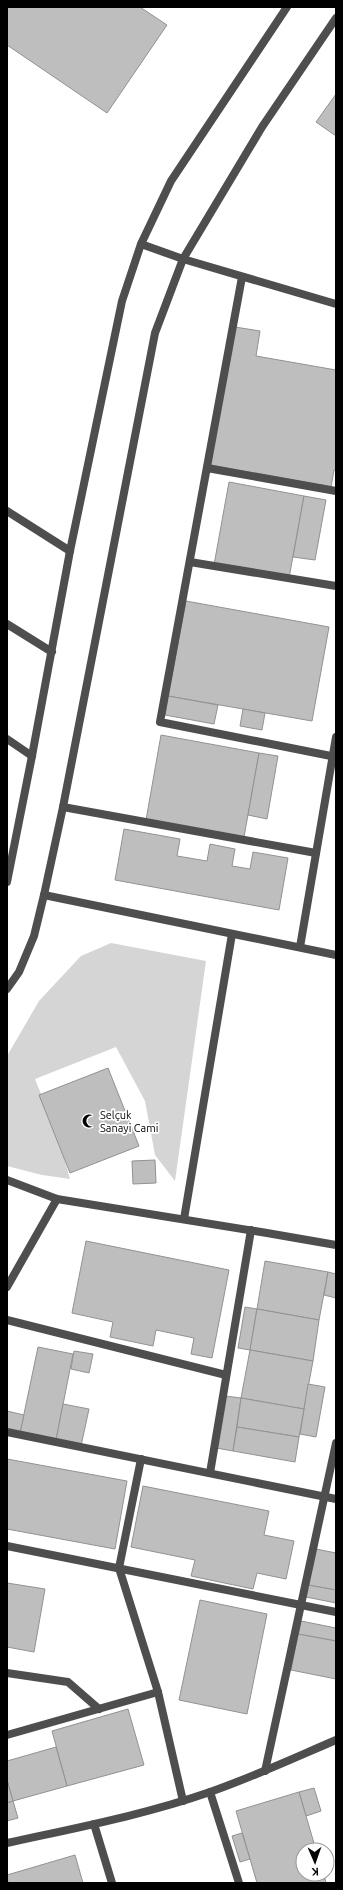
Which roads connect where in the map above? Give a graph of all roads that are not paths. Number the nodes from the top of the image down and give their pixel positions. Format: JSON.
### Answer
{"nodes":[{"id":1,"x":288,"y":7,"type":"edge"},
{"id":2,"x":336,"y":18,"type":"edge"},
{"id":3,"x":141,"y":244,"type":"junction"},
{"id":4,"x":183,"y":259,"type":"junction"},
{"id":5,"x":242,"y":277,"type":"junction"},
{"id":6,"x":336,"y":304,"type":"edge"},
{"id":7,"x":207,"y":468,"type":"junction"},
{"id":8,"x":336,"y":491,"type":"edge"},
{"id":9,"x":7,"y":511,"type":"edge"},
{"id":10,"x":70,"y":551,"type":"junction"},
{"id":11,"x":190,"y":562,"type":"junction"},
{"id":12,"x":336,"y":586,"type":"edge"},
{"id":13,"x":7,"y":624,"type":"edge"},
{"id":14,"x":52,"y":652,"type":"junction"},
{"id":15,"x":336,"y":737,"type":"edge"},
{"id":16,"x":7,"y":739,"type":"edge"},
{"id":17,"x":32,"y":756,"type":"junction"},
{"id":18,"x":334,"y":757,"type":"edge"},
{"id":19,"x":63,"y":807,"type":"junction"},
{"id":20,"x":316,"y":853,"type":"junction"},
{"id":21,"x":8,"y":870,"type":"edge"},
{"id":22,"x":7,"y":882,"type":"edge"},
{"id":23,"x":44,"y":895,"type":"junction"},
{"id":24,"x":232,"y":934,"type":"junction"},
{"id":25,"x":300,"y":947,"type":"junction"},
{"id":26,"x":336,"y":955,"type":"edge"},
{"id":27,"x":7,"y":989,"type":"edge"},
{"id":28,"x":7,"y":1180,"type":"edge"},
{"id":29,"x":57,"y":1199,"type":"junction"},
{"id":30,"x":184,"y":1219,"type":"junction"},
{"id":31,"x":251,"y":1230,"type":"junction"},
{"id":32,"x":336,"y":1245,"type":"edge"},
{"id":33,"x":7,"y":1287,"type":"edge"},
{"id":34,"x":7,"y":1320,"type":"edge"},
{"id":35,"x":226,"y":1375,"type":"junction"},
{"id":36,"x":7,"y":1432,"type":"edge"},
{"id":37,"x":336,"y":1443,"type":"edge"},
{"id":38,"x":141,"y":1459,"type":"junction"},
{"id":39,"x":210,"y":1473,"type":"junction"},
{"id":40,"x":324,"y":1496,"type":"junction"},
{"id":41,"x":336,"y":1499,"type":"edge"},
{"id":42,"x":7,"y":1546,"type":"edge"},
{"id":43,"x":119,"y":1568,"type":"junction"},
{"id":44,"x":301,"y":1605,"type":"junction"},
{"id":45,"x":336,"y":1612,"type":"edge"},
{"id":46,"x":7,"y":1673,"type":"edge"},
{"id":47,"x":158,"y":1692,"type":"junction"},
{"id":48,"x":99,"y":1709,"type":"junction"},
{"id":49,"x":7,"y":1735,"type":"edge"},
{"id":50,"x":336,"y":1740,"type":"edge"},
{"id":51,"x":265,"y":1771,"type":"junction"},
{"id":52,"x":210,"y":1792,"type":"junction"},
{"id":53,"x":183,"y":1801,"type":"junction"},
{"id":54,"x":94,"y":1824,"type":"junction"},
{"id":55,"x":7,"y":1843,"type":"edge"},
{"id":56,"x":112,"y":1883,"type":"edge"},
{"id":57,"x":239,"y":1883,"type":"edge"}],
"edges":[{"from":1,"to":3,"type":"street"},
{"from":2,"to":4,"type":"street"},
{"from":3,"to":4,"type":"street"},
{"from":3,"to":10,"type":"street"},
{"from":4,"to":5,"type":"street"},
{"from":4,"to":19,"type":"street"},
{"from":5,"to":6,"type":"street"},
{"from":5,"to":7,"type":"street"},
{"from":7,"to":8,"type":"street"},
{"from":7,"to":11,"type":"street"},
{"from":9,"to":10,"type":"street"},
{"from":10,"to":14,"type":"street"},
{"from":11,"to":12,"type":"street"},
{"from":11,"to":18,"type":"street"},
{"from":13,"to":14,"type":"street"},
{"from":14,"to":17,"type":"street"},
{"from":15,"to":18,"type":"street"},
{"from":16,"to":17,"type":"street"},
{"from":17,"to":21,"type":"street"},
{"from":18,"to":20,"type":"street"},
{"from":19,"to":20,"type":"street"},
{"from":19,"to":23,"type":"street"},
{"from":20,"to":25,"type":"street"},
{"from":21,"to":22,"type":"street"},
{"from":23,"to":24,"type":"street"},
{"from":23,"to":27,"type":"street"},
{"from":24,"to":25,"type":"street"},
{"from":24,"to":30,"type":"street"},
{"from":25,"to":26,"type":"street"},
{"from":28,"to":29,"type":"street"},
{"from":29,"to":30,"type":"street"},
{"from":29,"to":33,"type":"street"},
{"from":30,"to":31,"type":"street"},
{"from":31,"to":32,"type":"street"},
{"from":31,"to":35,"type":"street"},
{"from":34,"to":35,"type":"street"},
{"from":35,"to":39,"type":"street"},
{"from":36,"to":38,"type":"street"},
{"from":37,"to":40,"type":"street"},
{"from":38,"to":39,"type":"street"},
{"from":38,"to":43,"type":"street"},
{"from":39,"to":40,"type":"street"},
{"from":40,"to":41,"type":"street"},
{"from":40,"to":44,"type":"street"},
{"from":42,"to":43,"type":"street"},
{"from":43,"to":44,"type":"street"},
{"from":43,"to":47,"type":"street"},
{"from":44,"to":45,"type":"street"},
{"from":44,"to":51,"type":"street"},
{"from":46,"to":48,"type":"street"},
{"from":47,"to":48,"type":"street"},
{"from":47,"to":53,"type":"street"},
{"from":48,"to":49,"type":"street"},
{"from":50,"to":51,"type":"street"},
{"from":51,"to":52,"type":"street"},
{"from":52,"to":53,"type":"street"},
{"from":52,"to":57,"type":"street"},
{"from":53,"to":54,"type":"street"},
{"from":54,"to":55,"type":"street"},
{"from":54,"to":56,"type":"street"}]}
